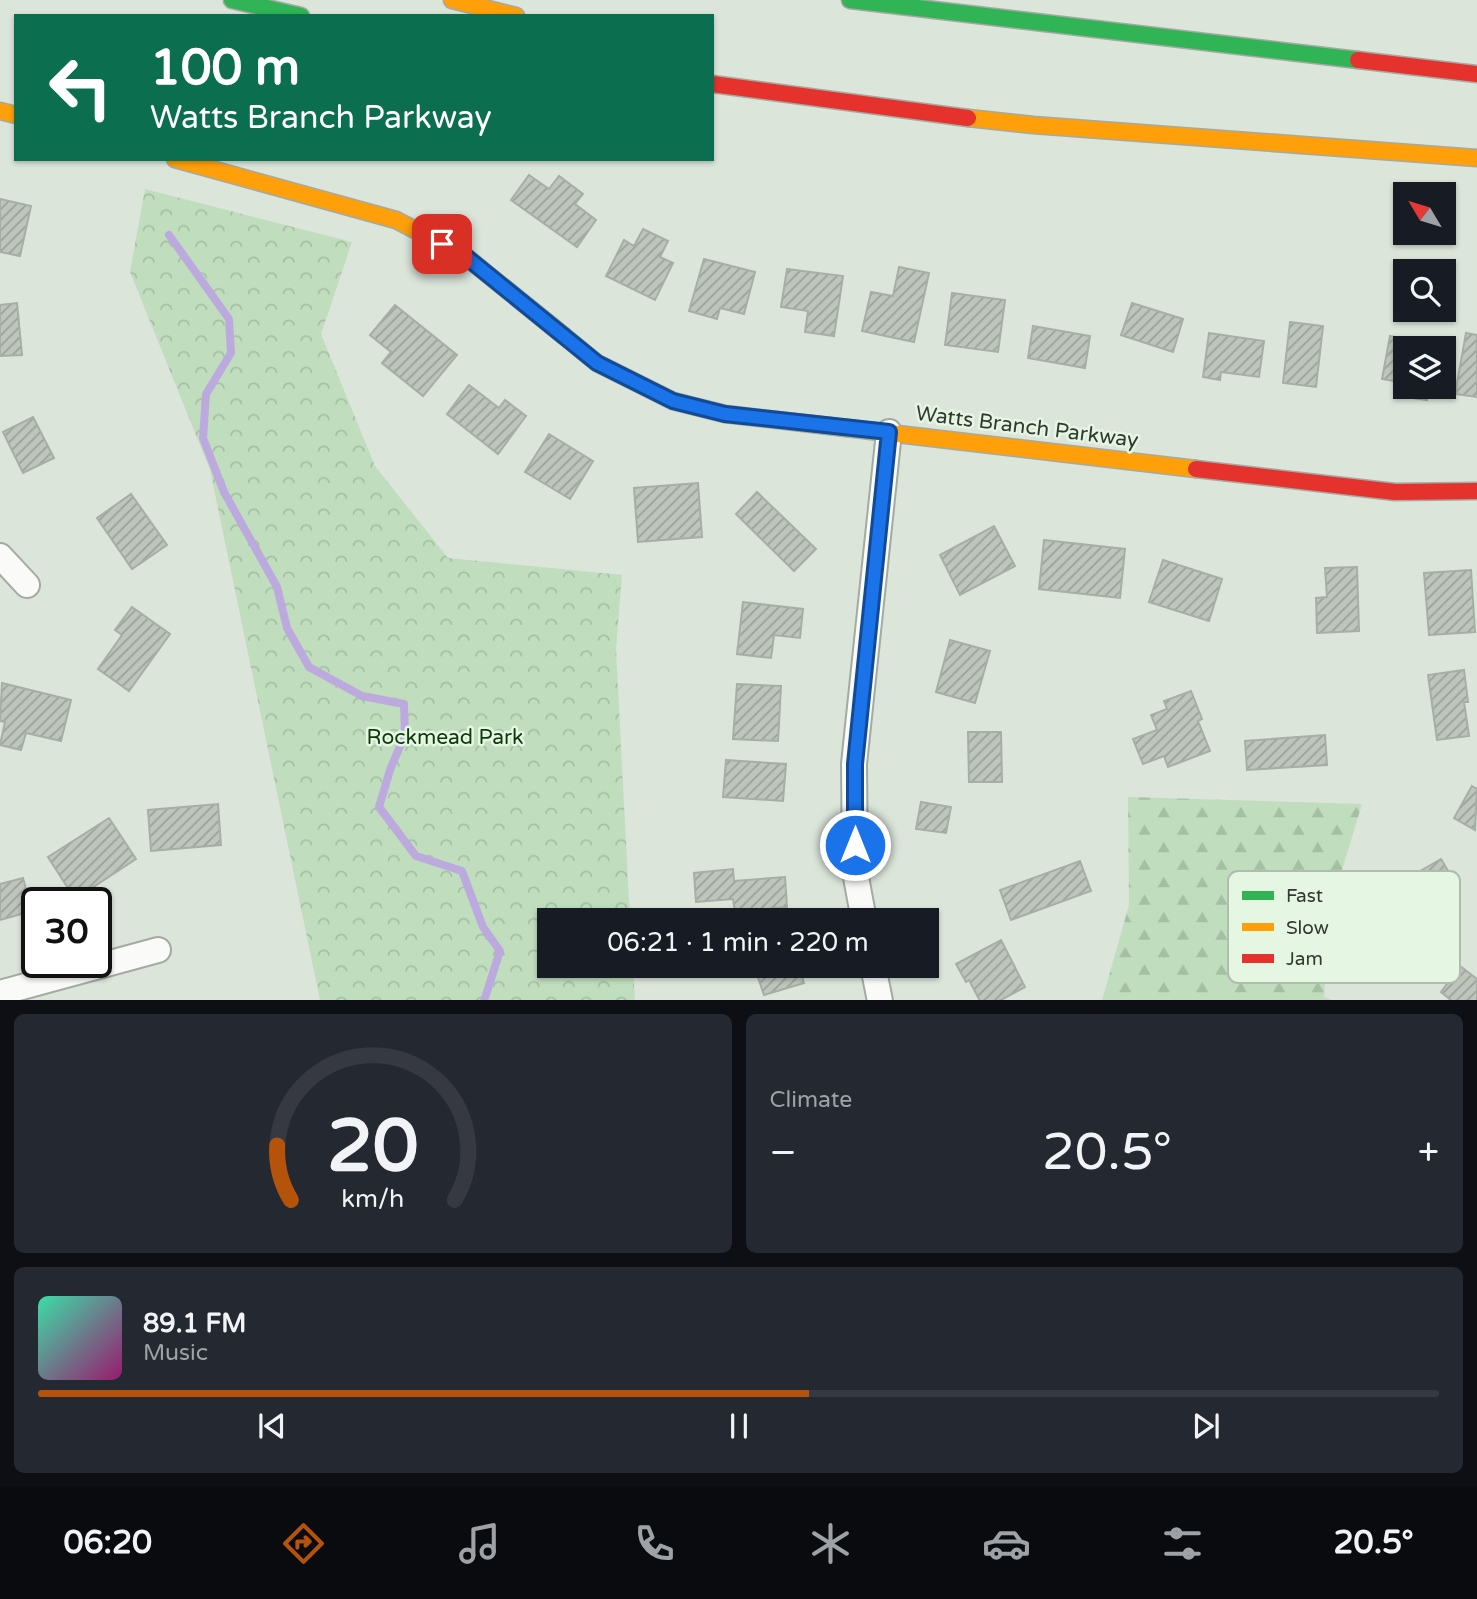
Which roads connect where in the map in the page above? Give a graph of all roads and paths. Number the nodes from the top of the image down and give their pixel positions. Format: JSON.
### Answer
{"nodes":[{"id":1,"x":232,"y":0,"type":"edge"},
{"id":2,"x":452,"y":0,"type":"edge"},
{"id":3,"x":850,"y":0,"type":"edge"},
{"id":4,"x":293,"y":14,"type":"edge"},
{"id":5,"x":508,"y":14,"type":"edge"},
{"id":6,"x":738,"y":71,"type":"dead end"},
{"id":7,"x":1477,"y":74,"type":"edge"},
{"id":8,"x":714,"y":84,"type":"edge"},
{"id":9,"x":895,"y":110,"type":"junction"},
{"id":10,"x":1477,"y":158,"type":"edge"},
{"id":11,"x":182,"y":161,"type":"edge"},
{"id":12,"x":889,"y":432,"type":"junction"},
{"id":13,"x":1477,"y":491,"type":"edge"},
{"id":14,"x":0,"y":556,"type":"edge"},
{"id":15,"x":27,"y":585,"type":"dead end"},
{"id":16,"x":862,"y":908,"type":"edge"},
{"id":17,"x":158,"y":950,"type":"dead end"},
{"id":18,"x":875,"y":978,"type":"edge"},
{"id":19,"x":0,"y":993,"type":"edge"},
{"id":20,"x":880,"y":1000,"type":"edge"}],
"edges":[{"from":1,"to":4,"type":"main road"},
{"from":2,"to":5,"type":"main road"},
{"from":3,"to":7,"type":"main road"},
{"from":6,"to":9,"type":"main road"},
{"from":8,"to":9,"type":"main road"},
{"from":9,"to":10,"type":"main road"},
{"from":11,"to":12,"type":"main road","name":"Watts Branch Parkway"},
{"from":12,"to":13,"type":"main road","name":"Watts Branch Parkway"},
{"from":12,"to":16,"type":"street"},
{"from":14,"to":15,"type":"street"},
{"from":17,"to":19,"type":"street"},
{"from":18,"to":20,"type":"street"}]}
